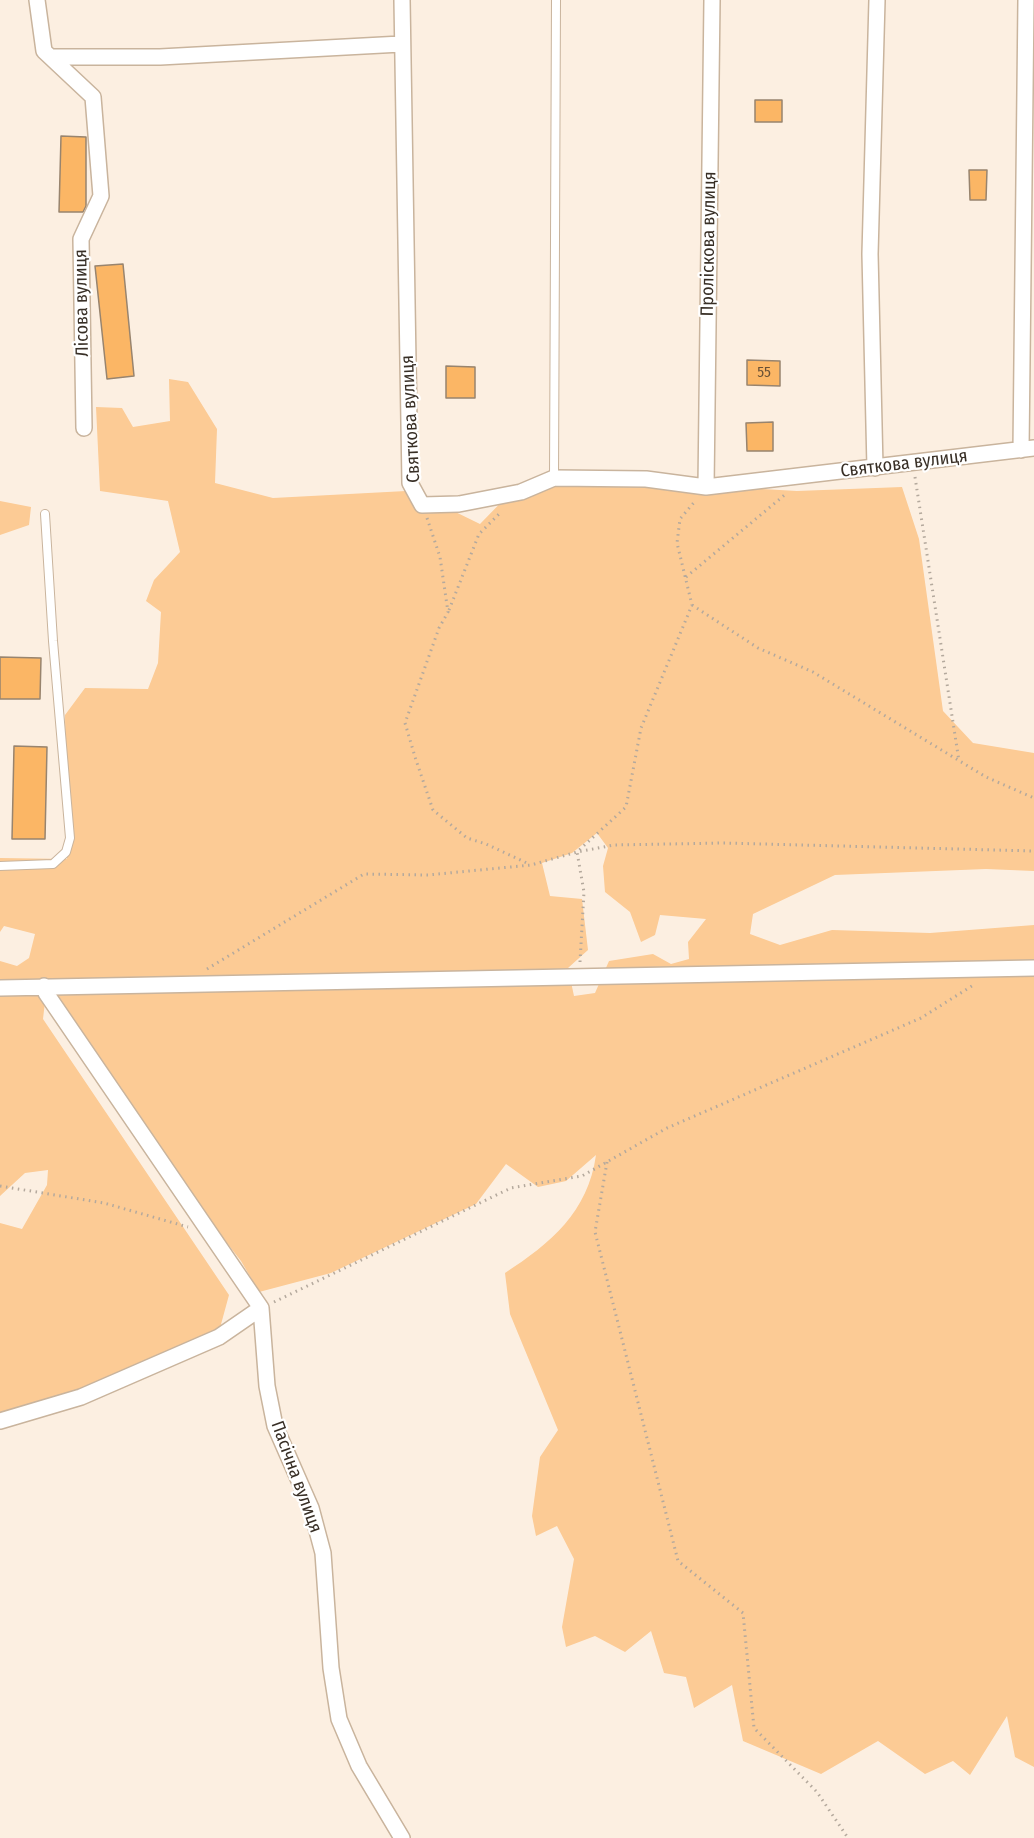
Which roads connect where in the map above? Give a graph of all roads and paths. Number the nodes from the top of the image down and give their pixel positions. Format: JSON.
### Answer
{"nodes":[{"id":1,"x":37,"y":0,"type":"edge"},
{"id":2,"x":402,"y":0,"type":"edge"},
{"id":3,"x":556,"y":0,"type":"edge"},
{"id":4,"x":712,"y":0,"type":"edge"},
{"id":5,"x":878,"y":0,"type":"edge"},
{"id":6,"x":1026,"y":0,"type":"edge"},
{"id":7,"x":401,"y":44,"type":"junction"},
{"id":8,"x":51,"y":57,"type":"junction"},
{"id":9,"x":84,"y":428,"type":"dead end"},
{"id":10,"x":1027,"y":449,"type":"edge"},
{"id":11,"x":913,"y":464,"type":"junction"},
{"id":12,"x":875,"y":468,"type":"junction"},
{"id":13,"x":806,"y":476,"type":"junction"},
{"id":14,"x":554,"y":478,"type":"junction"},
{"id":15,"x":706,"y":487,"type":"junction"},
{"id":16,"x":521,"y":492,"type":"junction"},
{"id":17,"x":422,"y":505,"type":"junction"},
{"id":18,"x":45,"y":514,"type":"dead end"},
{"id":19,"x":685,"y":578,"type":"junction"},
{"id":20,"x":692,"y":605,"type":"junction"},
{"id":21,"x":448,"y":612,"type":"junction"},
{"id":22,"x":960,"y":762,"type":"junction"},
{"id":23,"x":1034,"y":798,"type":"edge"},
{"id":24,"x":1034,"y":851,"type":"edge"},
{"id":25,"x":577,"y":852,"type":"junction"},
{"id":26,"x":531,"y":865,"type":"junction"},
{"id":27,"x":0,"y":866,"type":"edge"},
{"id":28,"x":215,"y":966,"type":"dead end"},
{"id":29,"x":999,"y":968,"type":"junction"},
{"id":30,"x":1034,"y":968,"type":"edge"},
{"id":31,"x":579,"y":978,"type":"junction"},
{"id":32,"x":44,"y":986,"type":"junction"},
{"id":33,"x":0,"y":988,"type":"edge"},
{"id":34,"x":607,"y":1162,"type":"junction"},
{"id":35,"x":0,"y":1186,"type":"edge"},
{"id":36,"x":210,"y":1234,"type":"junction"},
{"id":37,"x":261,"y":1308,"type":"junction"},
{"id":38,"x":0,"y":1421,"type":"edge"},
{"id":39,"x":402,"y":1838,"type":"edge"},
{"id":40,"x":848,"y":1838,"type":"edge"}],
"edges":[{"from":1,"to":8,"type":"street","name":"Лісова вулиця"},
{"from":2,"to":7,"type":"street","name":"Святкова вулиця"},
{"from":3,"to":14,"type":"lane"},
{"from":4,"to":15,"type":"street","name":"Проліскова вулиця"},
{"from":5,"to":12,"type":"street"},
{"from":6,"to":10,"type":"street"},
{"from":7,"to":8,"type":"street"},
{"from":7,"to":17,"type":"street","name":"Святкова вулиця"},
{"from":8,"to":9,"type":"street","name":"Лісова вулиця"},
{"from":10,"to":11,"type":"street","name":"Святкова вулиця"},
{"from":11,"to":12,"type":"street","name":"Святкова вулиця"},
{"from":11,"to":22,"type":"path"},
{"from":12,"to":13,"type":"street","name":"Святкова вулиця"},
{"from":13,"to":15,"type":"street","name":"Святкова вулиця"},
{"from":13,"to":19,"type":"path"},
{"from":14,"to":15,"type":"street","name":"Святкова вулиця"},
{"from":14,"to":16,"type":"street","name":"Святкова вулиця"},
{"from":15,"to":19,"type":"path"},
{"from":16,"to":17,"type":"street","name":"Святкова вулиця"},
{"from":16,"to":21,"type":"path"},
{"from":17,"to":21,"type":"path"},
{"from":18,"to":27,"type":"lane"},
{"from":19,"to":20,"type":"path"},
{"from":20,"to":22,"type":"path"},
{"from":20,"to":25,"type":"path"},
{"from":21,"to":26,"type":"path"},
{"from":22,"to":23,"type":"path"},
{"from":24,"to":25,"type":"path"},
{"from":25,"to":26,"type":"path"},
{"from":25,"to":31,"type":"path"},
{"from":26,"to":28,"type":"path"},
{"from":29,"to":30,"type":"street"},
{"from":29,"to":31,"type":"street"},
{"from":29,"to":34,"type":"path"},
{"from":31,"to":32,"type":"street"},
{"from":32,"to":33,"type":"street"},
{"from":32,"to":36,"type":"street"},
{"from":34,"to":37,"type":"path"},
{"from":34,"to":40,"type":"path"},
{"from":35,"to":36,"type":"path"},
{"from":36,"to":37,"type":"street"},
{"from":37,"to":38,"type":"street"},
{"from":37,"to":39,"type":"street","name":"Пасічна вулиця"}]}
